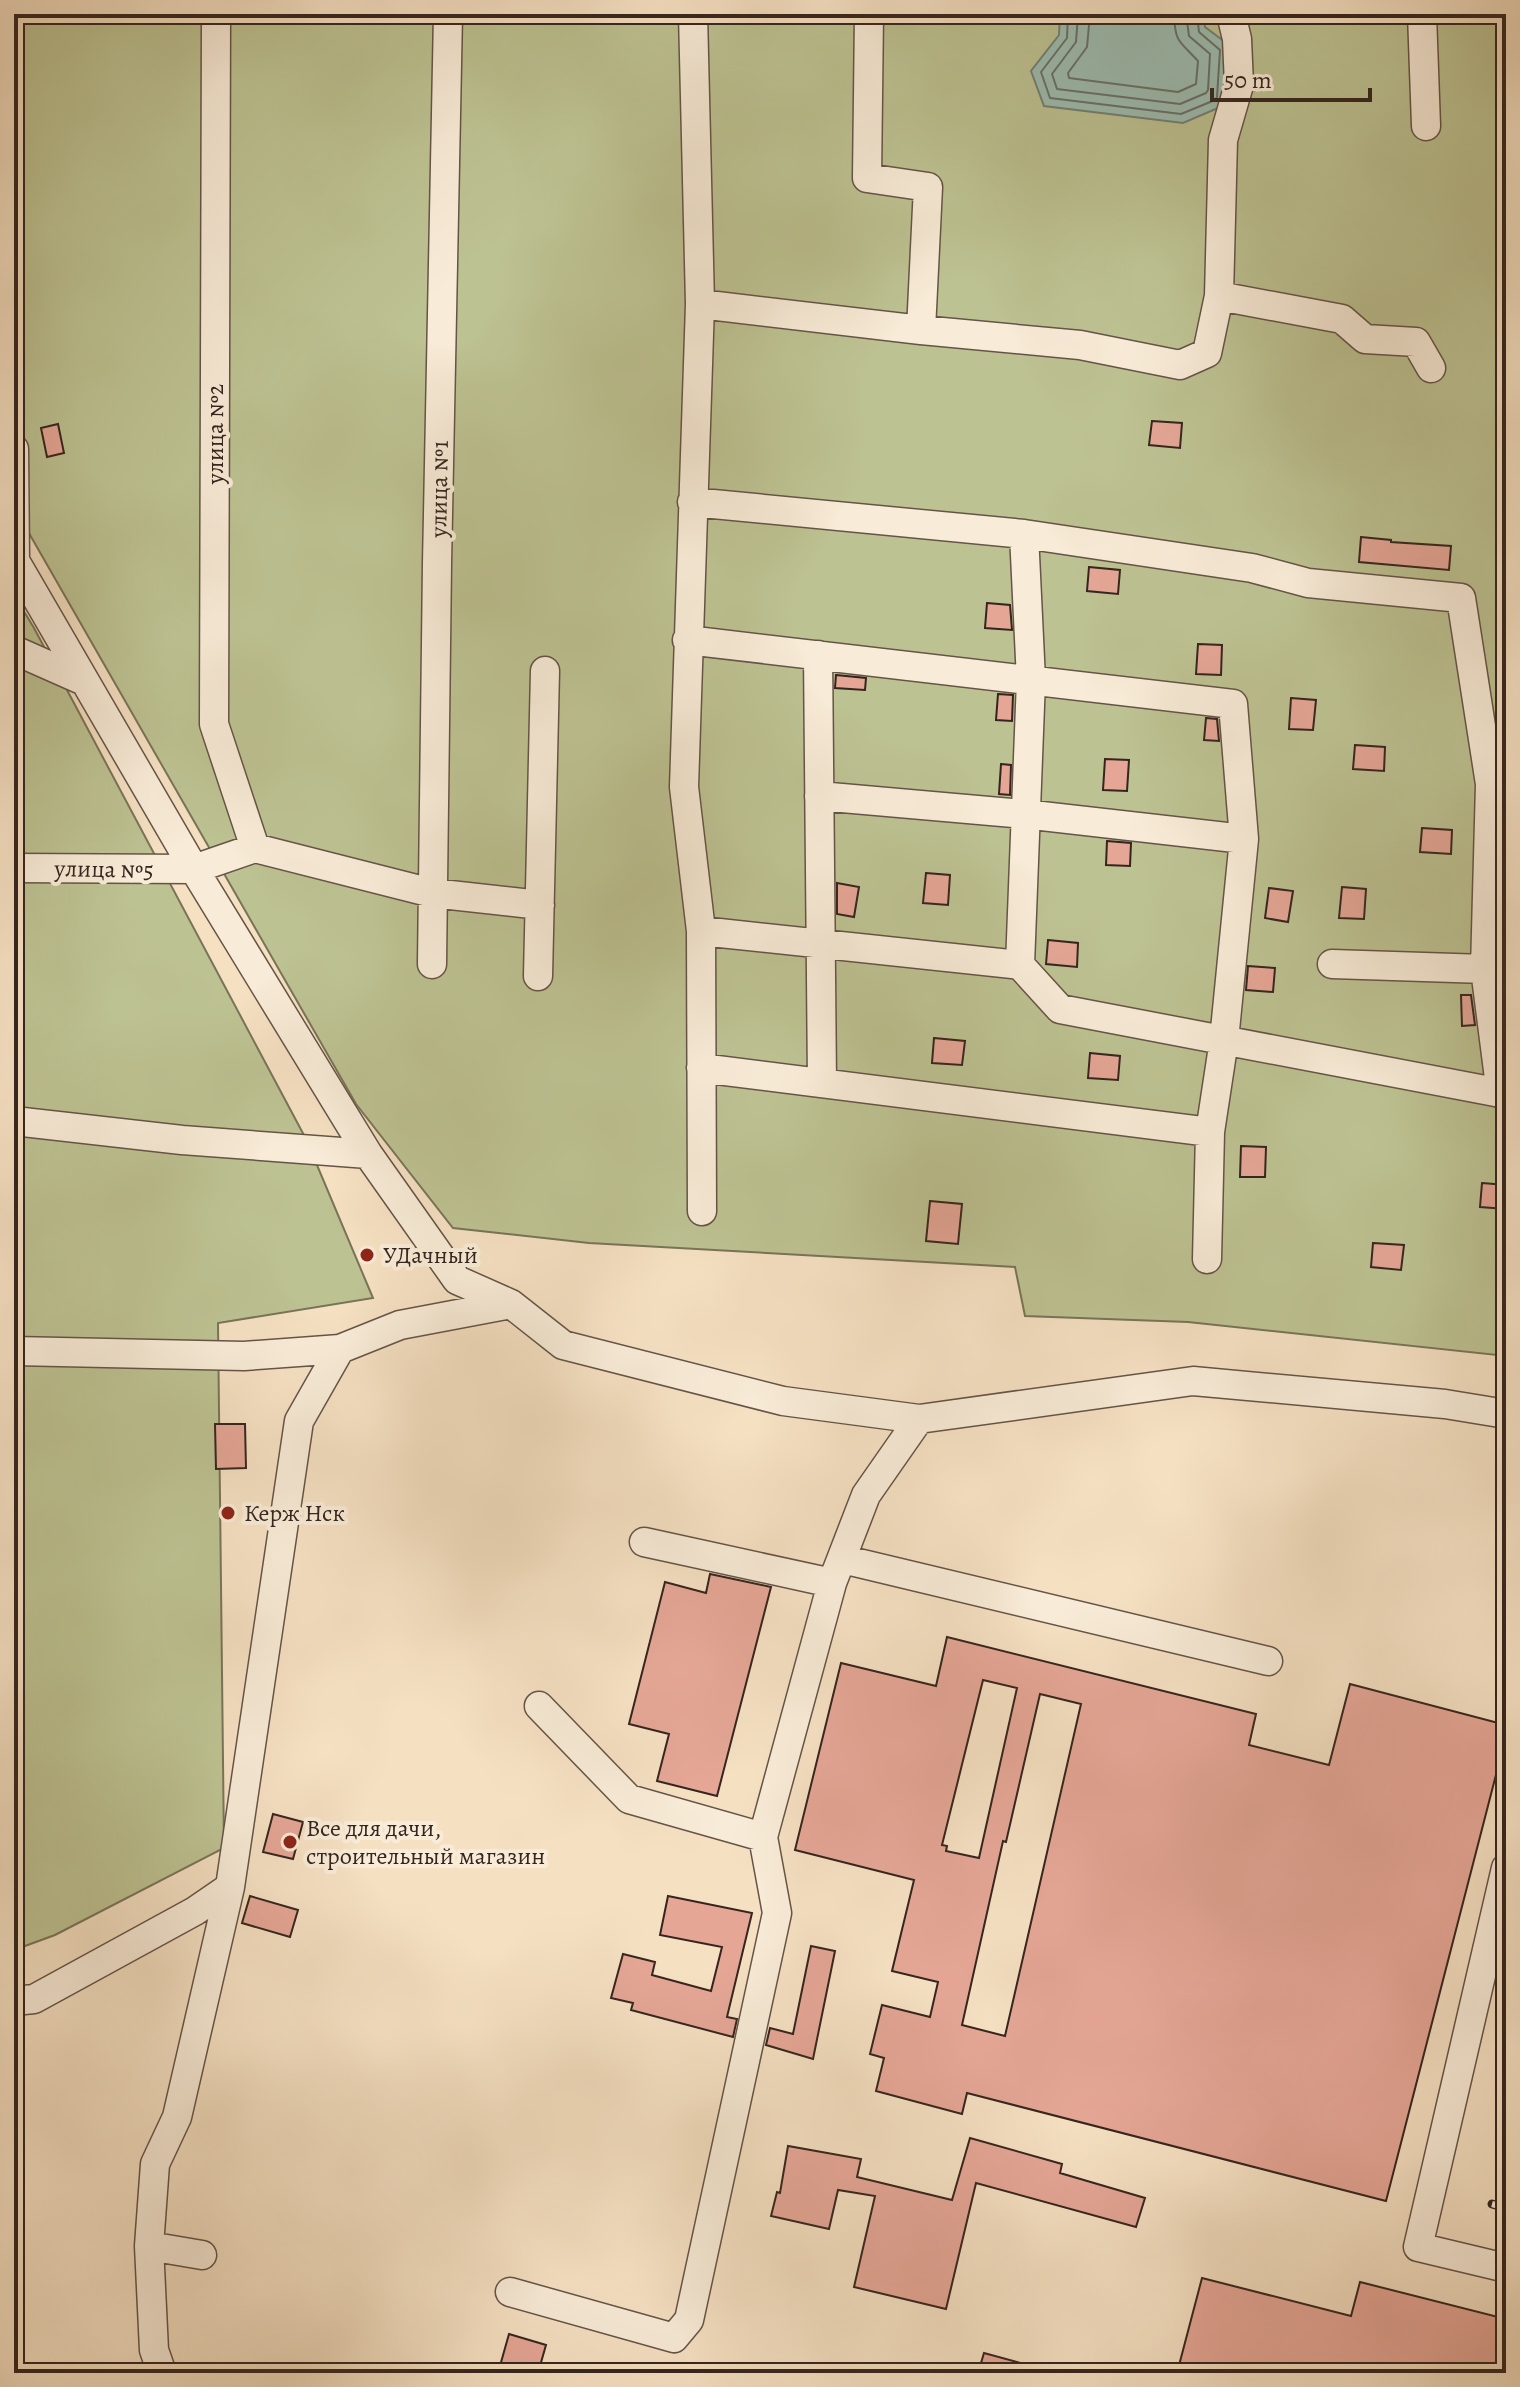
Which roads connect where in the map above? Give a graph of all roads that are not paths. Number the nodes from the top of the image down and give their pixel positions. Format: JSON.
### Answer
{"nodes":[{"id":1,"x":216,"y":14,"type":"edge"},
{"id":2,"x":448,"y":14,"type":"edge"},
{"id":3,"x":693,"y":14,"type":"edge"},
{"id":4,"x":869,"y":14,"type":"edge"},
{"id":5,"x":1231,"y":14,"type":"edge"},
{"id":6,"x":1422,"y":14,"type":"edge"},
{"id":7,"x":1426,"y":126,"type":"dead end"},
{"id":8,"x":1219,"y":296,"type":"junction"},
{"id":9,"x":700,"y":304,"type":"junction"},
{"id":10,"x":921,"y":330,"type":"junction"},
{"id":11,"x":1431,"y":368,"type":"dead end"},
{"id":12,"x":14,"y":449,"type":"edge"},
{"id":13,"x":692,"y":502,"type":"junction"},
{"id":14,"x":1024,"y":534,"type":"junction"},
{"id":15,"x":15,"y":560,"type":"edge"},
{"id":16,"x":687,"y":640,"type":"junction"},
{"id":17,"x":14,"y":650,"type":"edge"},
{"id":18,"x":818,"y":655,"type":"junction"},
{"id":19,"x":545,"y":671,"type":"dead end"},
{"id":20,"x":1031,"y":680,"type":"junction"},
{"id":21,"x":84,"y":681,"type":"junction"},
{"id":22,"x":819,"y":796,"type":"junction"},
{"id":23,"x":1024,"y":814,"type":"junction"},
{"id":24,"x":1244,"y":839,"type":"junction"},
{"id":25,"x":255,"y":848,"type":"junction"},
{"id":26,"x":14,"y":868,"type":"edge"},
{"id":27,"x":194,"y":869,"type":"junction"},
{"id":28,"x":432,"y":893,"type":"junction"},
{"id":29,"x":540,"y":905,"type":"junction"},
{"id":30,"x":701,"y":931,"type":"junction"},
{"id":31,"x":821,"y":944,"type":"junction"},
{"id":32,"x":432,"y":964,"type":"dead end"},
{"id":33,"x":1332,"y":964,"type":"dead end"},
{"id":34,"x":1020,"y":965,"type":"junction"},
{"id":35,"x":1485,"y":969,"type":"junction"},
{"id":36,"x":538,"y":976,"type":"dead end"},
{"id":37,"x":1224,"y":1040,"type":"junction"},
{"id":38,"x":701,"y":1068,"type":"junction"},
{"id":39,"x":822,"y":1083,"type":"junction"},
{"id":40,"x":1504,"y":1094,"type":"edge"},
{"id":41,"x":14,"y":1121,"type":"edge"},
{"id":42,"x":1210,"y":1132,"type":"junction"},
{"id":43,"x":368,"y":1154,"type":"junction"},
{"id":44,"x":702,"y":1211,"type":"dead end"},
{"id":45,"x":1207,"y":1259,"type":"dead end"},
{"id":46,"x":511,"y":1304,"type":"junction"},
{"id":47,"x":340,"y":1349,"type":"junction"},
{"id":48,"x":14,"y":1351,"type":"edge"},
{"id":49,"x":1506,"y":1414,"type":"edge"},
{"id":50,"x":919,"y":1419,"type":"junction"},
{"id":51,"x":644,"y":1542,"type":"dead end"},
{"id":52,"x":837,"y":1571,"type":"junction"},
{"id":53,"x":1268,"y":1661,"type":"dead end"},
{"id":54,"x":539,"y":1706,"type":"dead end"},
{"id":55,"x":763,"y":1837,"type":"junction"},
{"id":56,"x":1506,"y":1868,"type":"edge"},
{"id":57,"x":230,"y":1887,"type":"junction"},
{"id":58,"x":21,"y":1998,"type":"edge"},
{"id":59,"x":149,"y":2246,"type":"junction"},
{"id":60,"x":202,"y":2255,"type":"dead end"},
{"id":61,"x":1506,"y":2268,"type":"edge"},
{"id":62,"x":510,"y":2292,"type":"dead end"},
{"id":63,"x":162,"y":2373,"type":"edge"}],
"edges":[{"from":1,"to":25,"type":"street","name":"улица №2"},
{"from":2,"to":28,"type":"street","name":"улица №1"},
{"from":3,"to":9,"type":"street"},
{"from":4,"to":10,"type":"street"},
{"from":5,"to":8,"type":"street"},
{"from":6,"to":7,"type":"street"},
{"from":8,"to":10,"type":"street"},
{"from":8,"to":11,"type":"street"},
{"from":9,"to":10,"type":"street"},
{"from":9,"to":13,"type":"street"},
{"from":12,"to":15,"type":"street"},
{"from":13,"to":14,"type":"street"},
{"from":13,"to":16,"type":"street"},
{"from":14,"to":20,"type":"street"},
{"from":14,"to":35,"type":"street"},
{"from":15,"to":21,"type":"street"},
{"from":16,"to":18,"type":"street"},
{"from":16,"to":30,"type":"street"},
{"from":17,"to":21,"type":"street"},
{"from":18,"to":20,"type":"street"},
{"from":18,"to":22,"type":"street"},
{"from":19,"to":29,"type":"street"},
{"from":20,"to":23,"type":"street"},
{"from":20,"to":24,"type":"street"},
{"from":21,"to":27,"type":"street"},
{"from":22,"to":23,"type":"street"},
{"from":22,"to":31,"type":"street"},
{"from":23,"to":24,"type":"street"},
{"from":23,"to":34,"type":"street"},
{"from":24,"to":37,"type":"street"},
{"from":25,"to":27,"type":"street","name":"улица №5"},
{"from":25,"to":28,"type":"street"},
{"from":26,"to":27,"type":"street","name":"улица №5"},
{"from":27,"to":43,"type":"street"},
{"from":28,"to":29,"type":"street"},
{"from":28,"to":32,"type":"street","name":"улица №1"},
{"from":29,"to":36,"type":"street"},
{"from":30,"to":31,"type":"street"},
{"from":30,"to":38,"type":"street"},
{"from":31,"to":34,"type":"street"},
{"from":31,"to":39,"type":"street"},
{"from":33,"to":35,"type":"street"},
{"from":34,"to":37,"type":"street"},
{"from":35,"to":40,"type":"street"},
{"from":37,"to":40,"type":"street"},
{"from":37,"to":42,"type":"street"},
{"from":38,"to":39,"type":"street"},
{"from":38,"to":44,"type":"street"},
{"from":39,"to":42,"type":"street"},
{"from":41,"to":43,"type":"street"},
{"from":42,"to":45,"type":"street"},
{"from":43,"to":46,"type":"street"},
{"from":46,"to":47,"type":"street"},
{"from":46,"to":50,"type":"street"},
{"from":47,"to":48,"type":"street"},
{"from":47,"to":57,"type":"street"},
{"from":49,"to":50,"type":"street"},
{"from":50,"to":52,"type":"street"},
{"from":51,"to":52,"type":"street"},
{"from":52,"to":53,"type":"street"},
{"from":52,"to":55,"type":"street"},
{"from":54,"to":55,"type":"street"},
{"from":55,"to":62,"type":"street"},
{"from":56,"to":61,"type":"street"},
{"from":57,"to":58,"type":"street"},
{"from":57,"to":59,"type":"street"},
{"from":59,"to":60,"type":"street"},
{"from":59,"to":63,"type":"street"}]}
